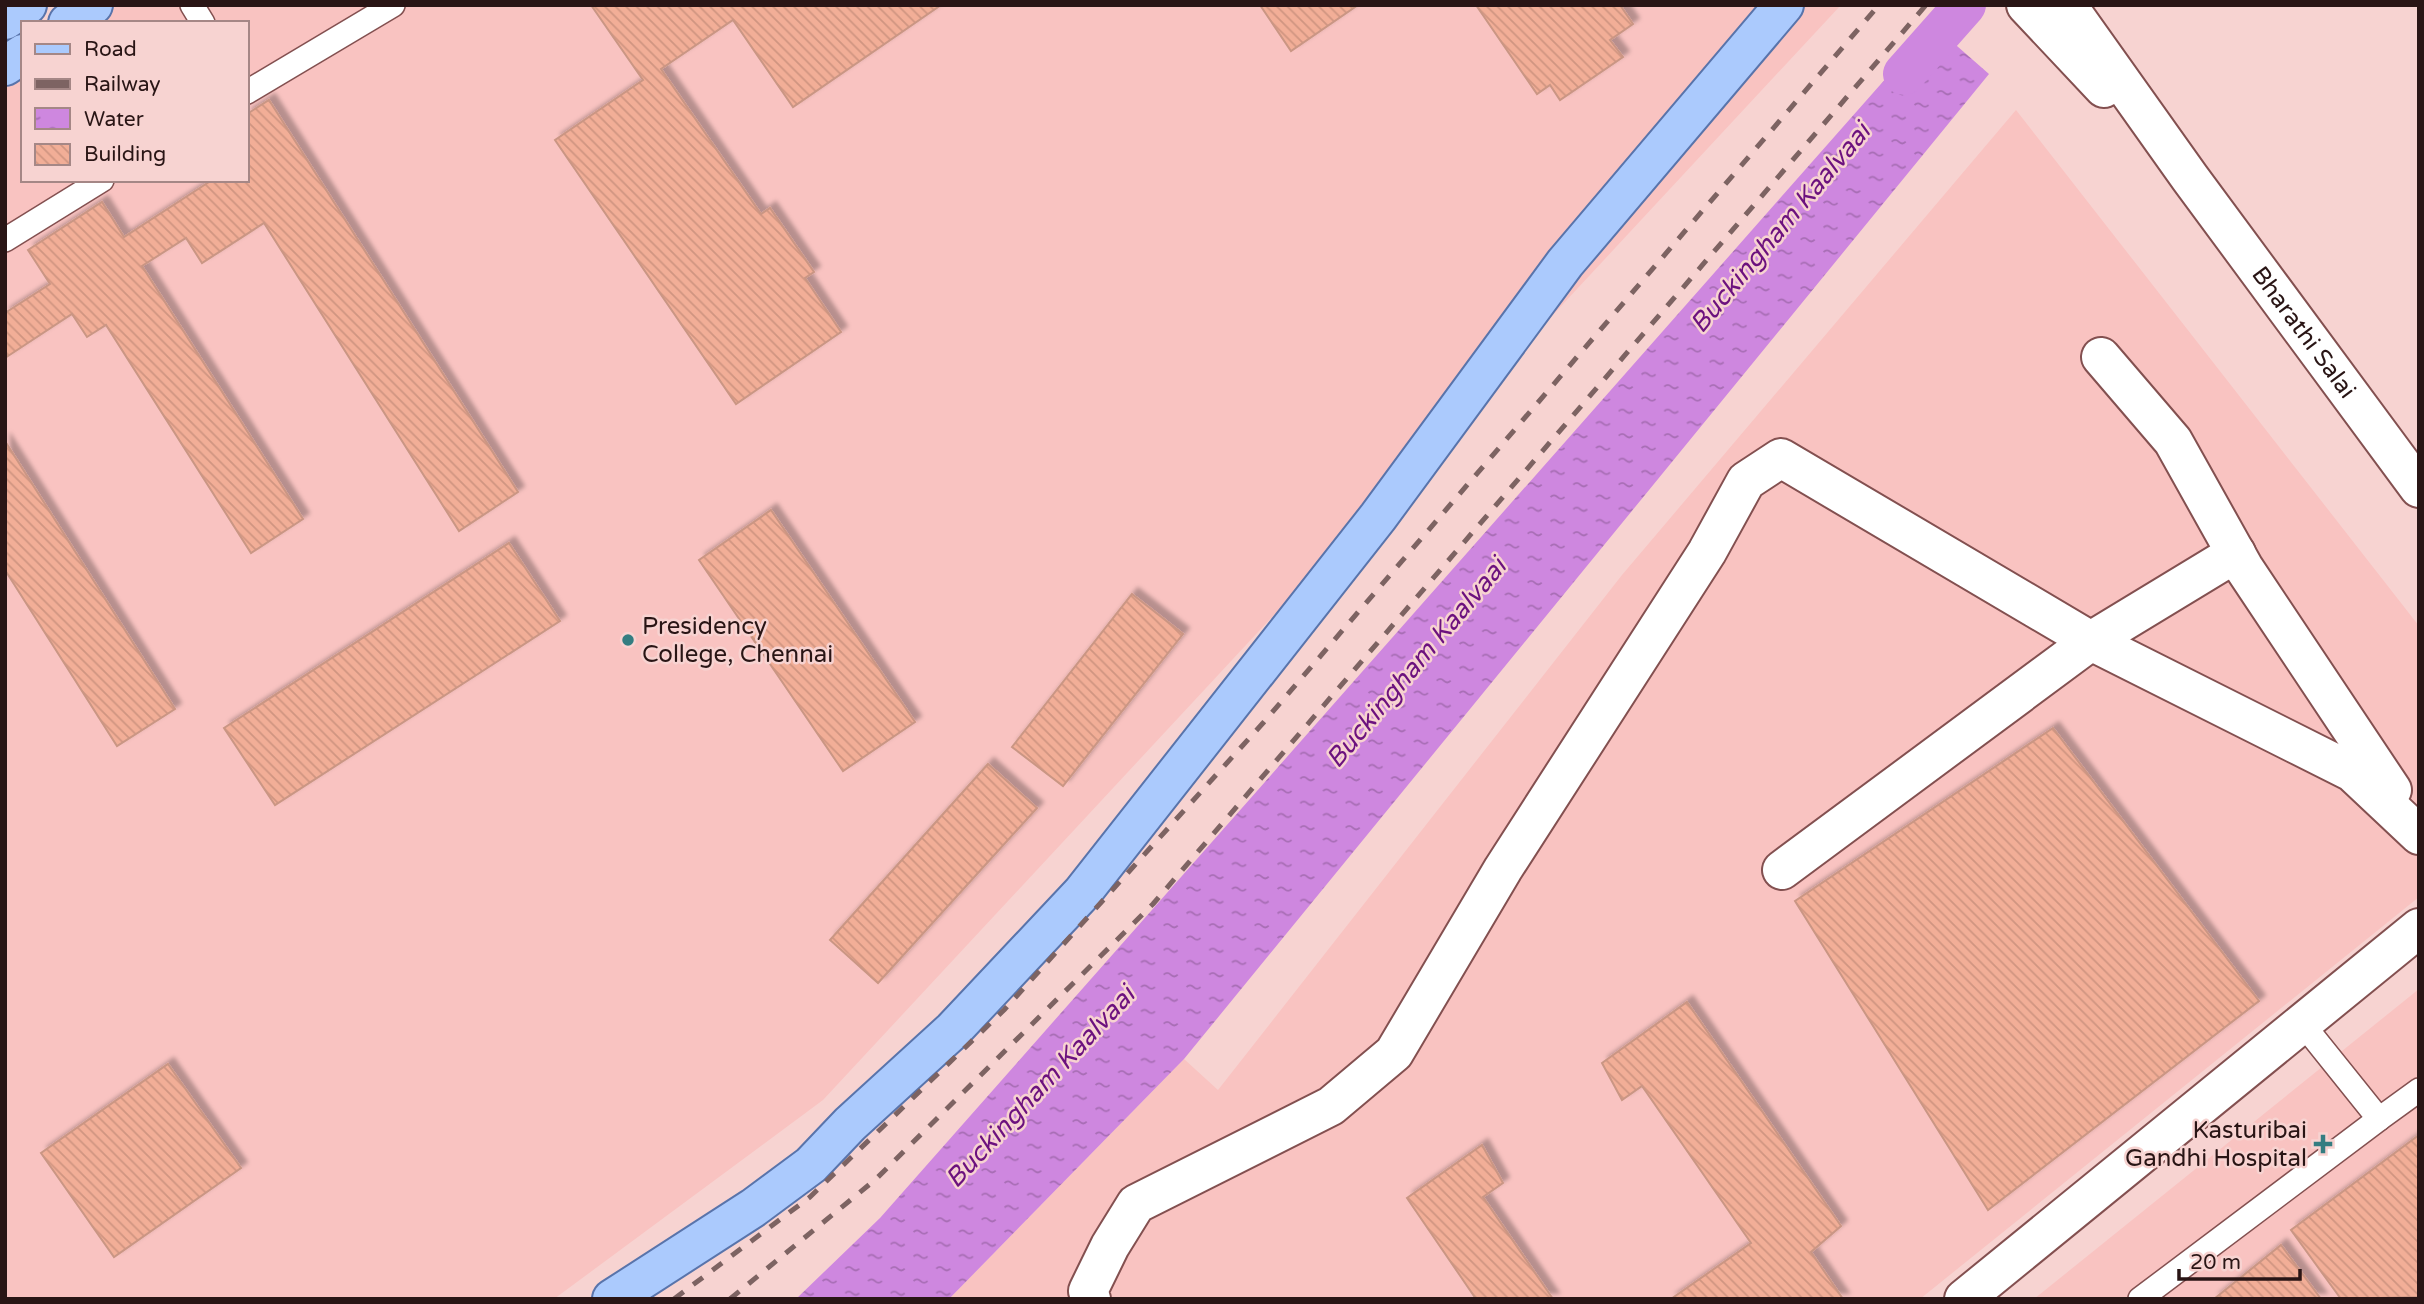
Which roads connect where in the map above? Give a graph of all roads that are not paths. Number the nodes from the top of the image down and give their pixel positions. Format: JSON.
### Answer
{"nodes":[{"id":1,"x":27,"y":5,"type":"edge"},
{"id":2,"x":93,"y":5,"type":"edge"},
{"id":3,"x":192,"y":5,"type":"edge"},
{"id":4,"x":393,"y":5,"type":"edge"},
{"id":5,"x":1784,"y":5,"type":"edge"},
{"id":6,"x":2060,"y":10,"type":"edge"},
{"id":7,"x":5,"y":20,"type":"edge"},
{"id":8,"x":71,"y":21,"type":"edge"},
{"id":9,"x":201,"y":21,"type":"edge"},
{"id":10,"x":21,"y":55,"type":"edge"},
{"id":11,"x":5,"y":66,"type":"edge"},
{"id":12,"x":248,"y":91,"type":"edge"},
{"id":13,"x":99,"y":182,"type":"edge"},
{"id":14,"x":5,"y":240,"type":"edge"},
{"id":15,"x":2101,"y":357,"type":"dead end"},
{"id":16,"x":2419,"y":488,"type":"edge"},
{"id":17,"x":2236,"y":553,"type":"junction"},
{"id":18,"x":2091,"y":641,"type":"junction"},
{"id":19,"x":2419,"y":832,"type":"edge"},
{"id":20,"x":1782,"y":870,"type":"dead end"},
{"id":21,"x":2419,"y":928,"type":"edge"},
{"id":22,"x":2302,"y":1023,"type":"junction"},
{"id":23,"x":2419,"y":1090,"type":"edge"},
{"id":24,"x":2379,"y":1119,"type":"junction"},
{"id":25,"x":612,"y":1299,"type":"edge"},
{"id":26,"x":1091,"y":1299,"type":"edge"},
{"id":27,"x":1964,"y":1299,"type":"edge"},
{"id":28,"x":2140,"y":1299,"type":"edge"}],
"edges":[{"from":1,"to":7,"type":"main road"},
{"from":2,"to":8,"type":"main road"},
{"from":3,"to":9,"type":"lane"},
{"from":4,"to":12,"type":"lane"},
{"from":5,"to":25,"type":"main road"},
{"from":6,"to":16,"type":"street","name":"Bharathi Salai"},
{"from":10,"to":11,"type":"main road"},
{"from":13,"to":14,"type":"lane"},
{"from":15,"to":17,"type":"street"},
{"from":17,"to":18,"type":"street"},
{"from":17,"to":19,"type":"street"},
{"from":18,"to":19,"type":"street"},
{"from":18,"to":20,"type":"street"},
{"from":18,"to":26,"type":"street"},
{"from":21,"to":22,"type":"street"},
{"from":22,"to":24,"type":"lane"},
{"from":22,"to":27,"type":"street"},
{"from":23,"to":24,"type":"lane"},
{"from":24,"to":28,"type":"lane"}]}
